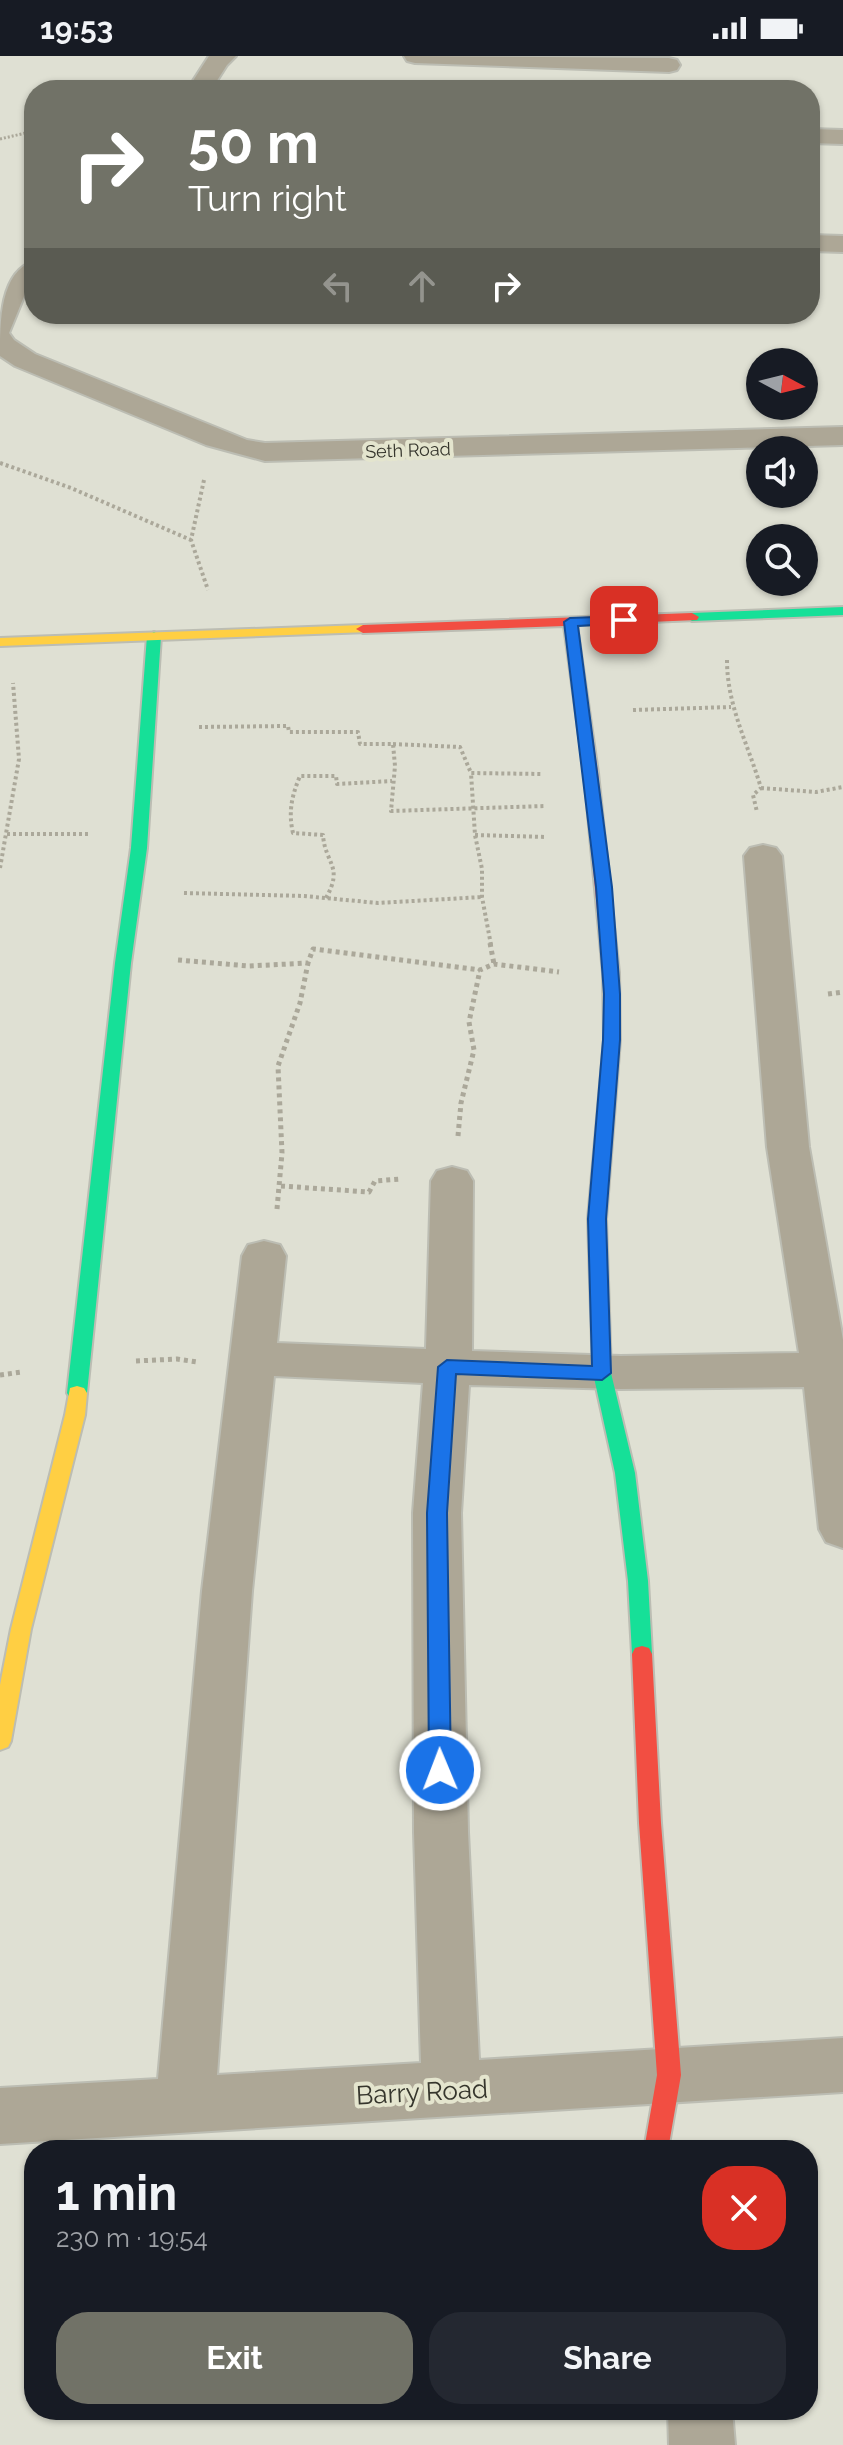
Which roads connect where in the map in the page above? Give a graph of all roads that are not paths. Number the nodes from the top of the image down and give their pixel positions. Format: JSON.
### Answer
{"nodes":[{"id":1,"x":225,"y":56,"type":"edge"},
{"id":2,"x":415,"y":56,"type":"edge"},
{"id":3,"x":669,"y":61,"type":"edge"},
{"id":4,"x":205,"y":80,"type":"edge"},
{"id":5,"x":820,"y":136,"type":"edge"},
{"id":6,"x":843,"y":137,"type":"edge"},
{"id":7,"x":820,"y":243,"type":"edge"},
{"id":8,"x":843,"y":244,"type":"edge"},
{"id":9,"x":24,"y":276,"type":"edge"},
{"id":10,"x":0,"y":327,"type":"edge"},
{"id":11,"x":0,"y":339,"type":"edge"},
{"id":12,"x":843,"y":436,"type":"edge"},
{"id":13,"x":843,"y":611,"type":"edge"},
{"id":14,"x":570,"y":622,"type":"junction"},
{"id":15,"x":154,"y":636,"type":"junction"},
{"id":16,"x":7,"y":642,"type":"edge"},
{"id":17,"x":763,"y":856,"type":"road end"},
{"id":18,"x":452,"y":1181,"type":"road end"},
{"id":19,"x":264,"y":1256,"type":"road end"},
{"id":20,"x":252,"y":1358,"type":"junction"},
{"id":21,"x":447,"y":1367,"type":"junction"},
{"id":22,"x":834,"y":1369,"type":"edge"},
{"id":23,"x":602,"y":1373,"type":"junction"},
{"id":24,"x":843,"y":1529,"type":"edge"},
{"id":25,"x":0,"y":1741,"type":"edge"},
{"id":26,"x":843,"y":2065,"type":"edge"},
{"id":27,"x":669,"y":2075,"type":"junction"},
{"id":28,"x":451,"y":2091,"type":"junction"},
{"id":29,"x":185,"y":2105,"type":"junction"},
{"id":30,"x":0,"y":2116,"type":"edge"},
{"id":31,"x":658,"y":2140,"type":"edge"},
{"id":32,"x":701,"y":2420,"type":"edge"},
{"id":33,"x":702,"y":2445,"type":"edge"}],
"edges":[{"from":1,"to":4,"type":"street"},
{"from":2,"to":3,"type":"street"},
{"from":5,"to":6,"type":"street"},
{"from":7,"to":8,"type":"street"},
{"from":9,"to":10,"type":"street"},
{"from":11,"to":12,"type":"street","name":"Seth Road"},
{"from":13,"to":14,"type":"street"},
{"from":14,"to":15,"type":"street"},
{"from":14,"to":23,"type":"street"},
{"from":15,"to":16,"type":"street"},
{"from":15,"to":25,"type":"street"},
{"from":17,"to":22,"type":"street"},
{"from":18,"to":21,"type":"street"},
{"from":19,"to":20,"type":"street"},
{"from":20,"to":21,"type":"street"},
{"from":20,"to":29,"type":"street"},
{"from":21,"to":23,"type":"street"},
{"from":21,"to":28,"type":"street"},
{"from":22,"to":23,"type":"street"},
{"from":22,"to":24,"type":"street"},
{"from":23,"to":27,"type":"street"},
{"from":26,"to":27,"type":"street","name":"Barry Road"},
{"from":27,"to":28,"type":"street","name":"Barry Road"},
{"from":27,"to":31,"type":"street"},
{"from":28,"to":29,"type":"street","name":"Barry Road"},
{"from":29,"to":30,"type":"street","name":"Barry Road"},
{"from":32,"to":33,"type":"street"}]}
